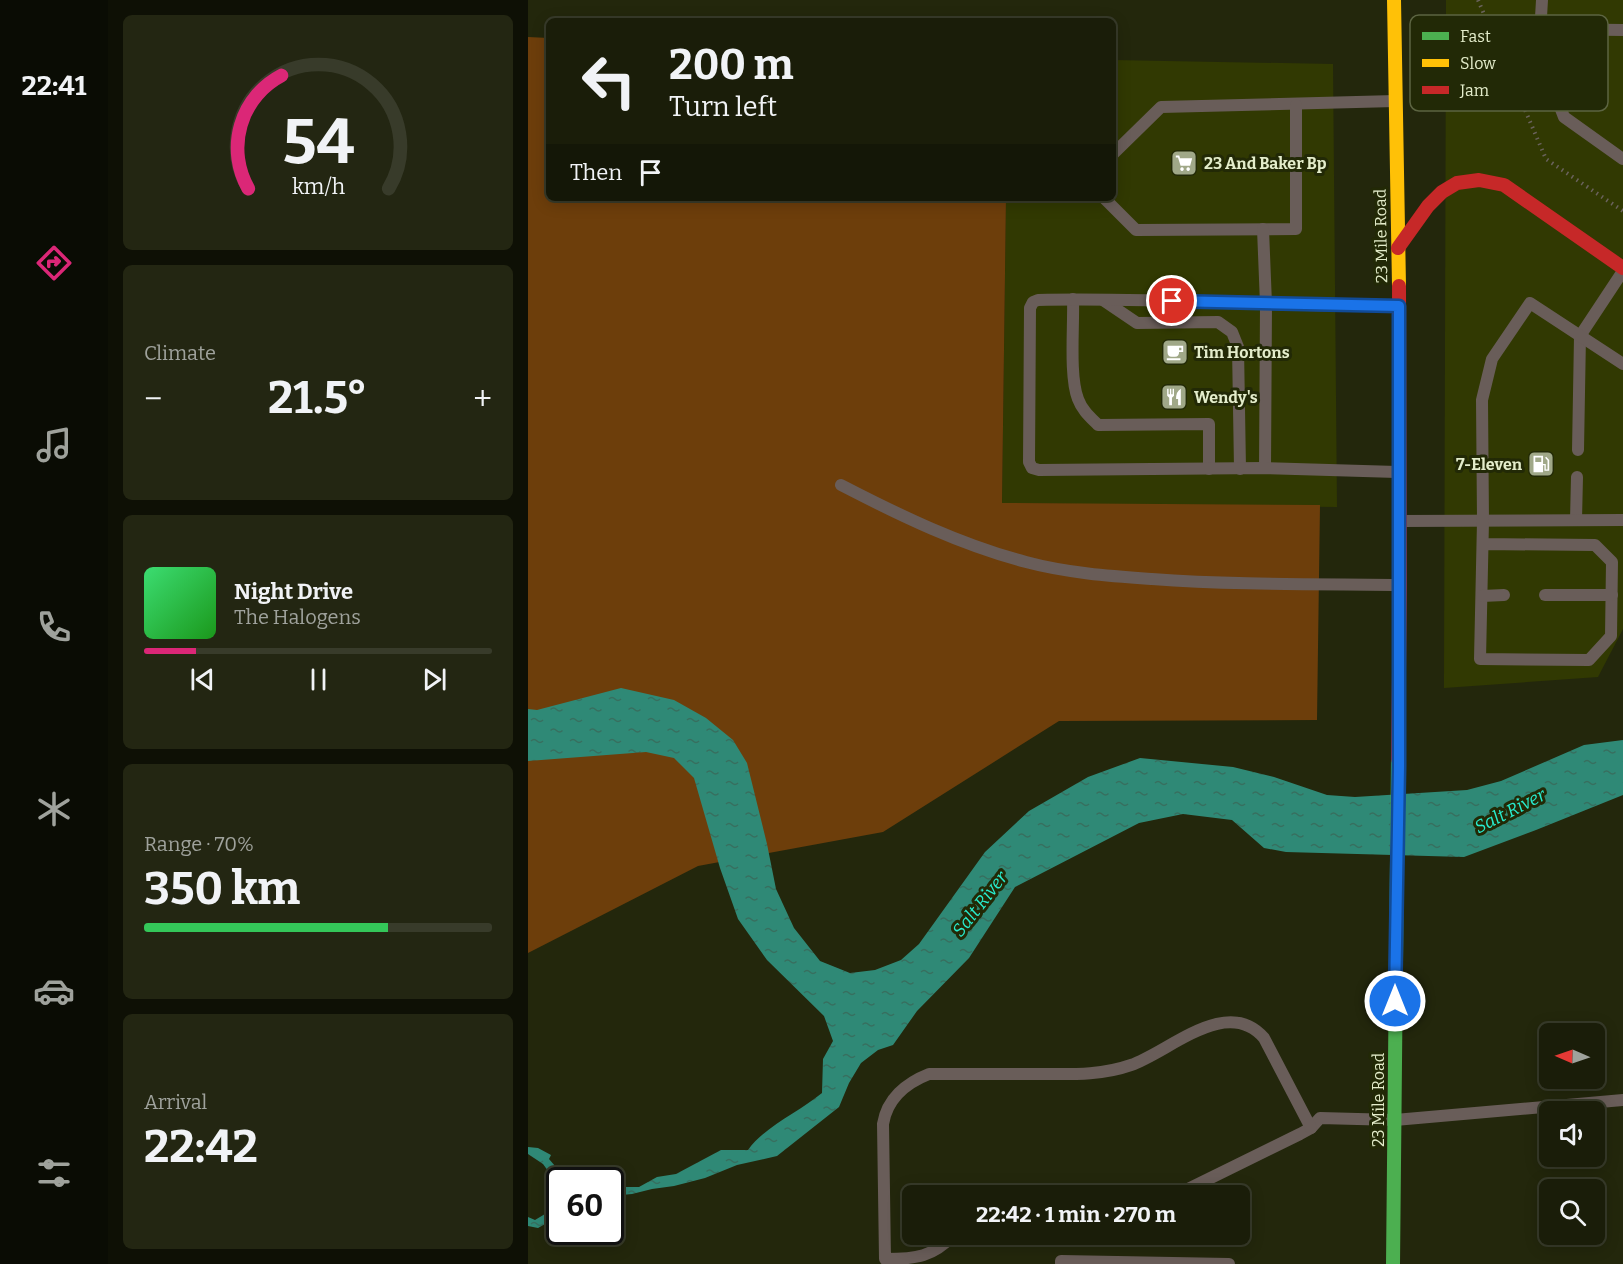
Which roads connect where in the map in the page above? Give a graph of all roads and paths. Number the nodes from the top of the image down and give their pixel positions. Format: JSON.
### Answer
{"nodes":[{"id":1,"x":1394,"y":0,"type":"edge"},
{"id":2,"x":1478,"y":0,"type":"edge"},
{"id":3,"x":1542,"y":0,"type":"edge"},
{"id":4,"x":1484,"y":15,"type":"edge"},
{"id":5,"x":1541,"y":15,"type":"edge"},
{"id":6,"x":1608,"y":30,"type":"edge"},
{"id":7,"x":1623,"y":30,"type":"edge"},
{"id":8,"x":1396,"y":101,"type":"junction"},
{"id":9,"x":1296,"y":105,"type":"junction"},
{"id":10,"x":1525,"y":111,"type":"edge"},
{"id":11,"x":1562,"y":111,"type":"edge"},
{"id":12,"x":1116,"y":151,"type":"edge"},
{"id":13,"x":1623,"y":159,"type":"edge"},
{"id":14,"x":1107,"y":201,"type":"edge"},
{"id":15,"x":1623,"y":211,"type":"edge"},
{"id":16,"x":1263,"y":229,"type":"junction"},
{"id":17,"x":1398,"y":248,"type":"junction"},
{"id":18,"x":1623,"y":270,"type":"edge"},
{"id":19,"x":1073,"y":299,"type":"junction"},
{"id":20,"x":1102,"y":299,"type":"junction"},
{"id":21,"x":1266,"y":304,"type":"junction"},
{"id":22,"x":1399,"y":306,"type":"junction"},
{"id":23,"x":1580,"y":336,"type":"junction"},
{"id":24,"x":1623,"y":364,"type":"edge"},
{"id":25,"x":1578,"y":450,"type":"dead end"},
{"id":26,"x":1265,"y":468,"type":"junction"},
{"id":27,"x":1209,"y":469,"type":"junction"},
{"id":28,"x":1240,"y":469,"type":"junction"},
{"id":29,"x":1398,"y":472,"type":"junction"},
{"id":30,"x":1577,"y":477,"type":"dead end"},
{"id":31,"x":841,"y":485,"type":"dead end"},
{"id":32,"x":1576,"y":520,"type":"junction"},
{"id":33,"x":1623,"y":520,"type":"edge"},
{"id":34,"x":1399,"y":521,"type":"junction"},
{"id":35,"x":1483,"y":521,"type":"junction"},
{"id":36,"x":1483,"y":544,"type":"junction"},
{"id":37,"x":1400,"y":585,"type":"junction"},
{"id":38,"x":1545,"y":595,"type":"dead end"},
{"id":39,"x":1612,"y":595,"type":"junction"},
{"id":40,"x":1482,"y":596,"type":"junction"},
{"id":41,"x":1504,"y":596,"type":"dead end"},
{"id":42,"x":1623,"y":1100,"type":"edge"},
{"id":43,"x":1395,"y":1120,"type":"junction"},
{"id":44,"x":1311,"y":1128,"type":"junction"},
{"id":45,"x":1196,"y":1185,"type":"edge"},
{"id":46,"x":944,"y":1245,"type":"edge"},
{"id":47,"x":1061,"y":1264,"type":"edge"},
{"id":48,"x":1229,"y":1264,"type":"edge"},
{"id":49,"x":1393,"y":1264,"type":"edge"}],
"edges":[{"from":1,"to":8,"type":"main road","name":"23 Mile Road"},
{"from":2,"to":4,"type":"path"},
{"from":3,"to":5,"type":"lane"},
{"from":6,"to":7,"type":"lane"},
{"from":8,"to":9,"type":"lane"},
{"from":8,"to":17,"type":"main road","name":"23 Mile Road"},
{"from":9,"to":12,"type":"lane"},
{"from":9,"to":16,"type":"lane"},
{"from":10,"to":15,"type":"path"},
{"from":11,"to":13,"type":"lane"},
{"from":14,"to":16,"type":"lane"},
{"from":16,"to":21,"type":"lane"},
{"from":17,"to":18,"type":"main road"},
{"from":17,"to":22,"type":"main road","name":"23 Mile Road"},
{"from":18,"to":23,"type":"lane"},
{"from":19,"to":20,"type":"lane"},
{"from":19,"to":27,"type":"lane"},
{"from":19,"to":27,"type":"lane"},
{"from":20,"to":21,"type":"lane"},
{"from":20,"to":28,"type":"lane"},
{"from":21,"to":22,"type":"lane"},
{"from":21,"to":26,"type":"lane"},
{"from":22,"to":29,"type":"main road","name":"23 Mile Road"},
{"from":23,"to":24,"type":"lane"},
{"from":23,"to":25,"type":"lane"},
{"from":23,"to":35,"type":"lane"},
{"from":26,"to":28,"type":"lane"},
{"from":26,"to":29,"type":"lane"},
{"from":27,"to":28,"type":"lane"},
{"from":29,"to":34,"type":"main road","name":"23 Mile Road"},
{"from":30,"to":32,"type":"lane"},
{"from":31,"to":37,"type":"lane"},
{"from":32,"to":33,"type":"lane"},
{"from":32,"to":35,"type":"lane"},
{"from":34,"to":35,"type":"lane"},
{"from":34,"to":37,"type":"main road","name":"23 Mile Road"},
{"from":35,"to":36,"type":"lane"},
{"from":36,"to":39,"type":"lane"},
{"from":36,"to":40,"type":"lane"},
{"from":37,"to":43,"type":"main road","name":"23 Mile Road"},
{"from":38,"to":39,"type":"lane"},
{"from":39,"to":40,"type":"lane"},
{"from":40,"to":41,"type":"lane"},
{"from":42,"to":43,"type":"lane"},
{"from":43,"to":44,"type":"lane"},
{"from":43,"to":49,"type":"main road","name":"23 Mile Road"},
{"from":44,"to":45,"type":"lane"},
{"from":44,"to":46,"type":"lane"},
{"from":47,"to":48,"type":"lane"}]}
